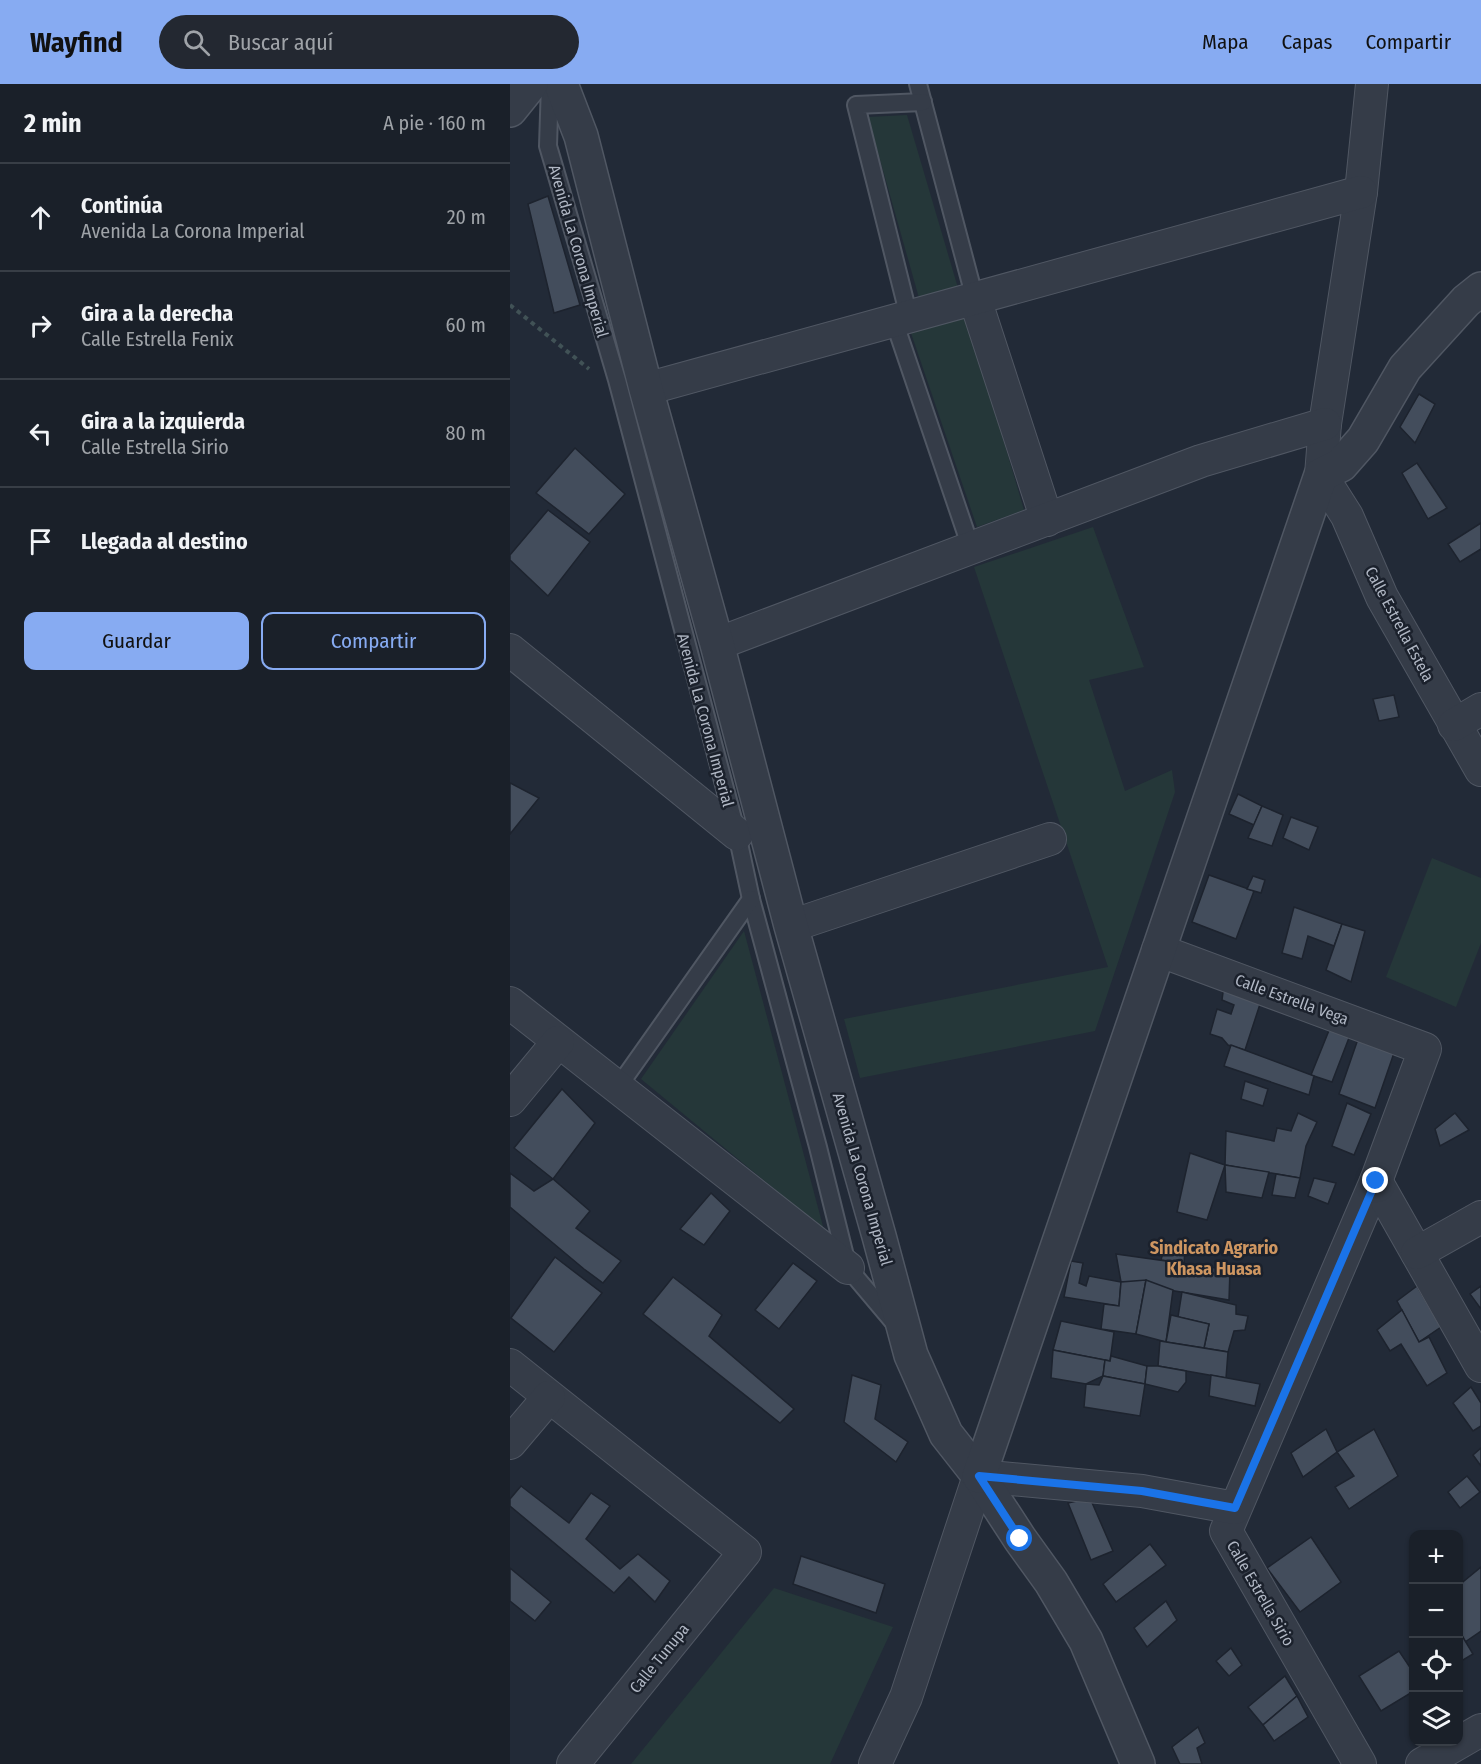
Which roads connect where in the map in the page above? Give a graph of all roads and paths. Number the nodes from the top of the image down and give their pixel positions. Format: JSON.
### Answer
{"nodes":[{"id":1,"x":550,"y":84,"type":"edge"},
{"id":2,"x":561,"y":84,"type":"edge"},
{"id":3,"x":918,"y":84,"type":"edge"},
{"id":4,"x":1372,"y":84,"type":"edge"},
{"id":5,"x":923,"y":102,"type":"junction"},
{"id":6,"x":1361,"y":192,"type":"junction"},
{"id":7,"x":1481,"y":289,"type":"edge"},
{"id":8,"x":975,"y":299,"type":"junction"},
{"id":9,"x":510,"y":305,"type":"edge"},
{"id":10,"x":901,"y":319,"type":"junction"},
{"id":11,"x":631,"y":385,"type":"junction"},
{"id":12,"x":1325,"y":424,"type":"junction"},
{"id":13,"x":1321,"y":475,"type":"junction"},
{"id":14,"x":1047,"y":520,"type":"junction"},
{"id":15,"x":971,"y":549,"type":"junction"},
{"id":16,"x":717,"y":644,"type":"junction"},
{"id":17,"x":510,"y":650,"type":"edge"},
{"id":18,"x":1481,"y":709,"type":"edge"},
{"id":19,"x":1454,"y":725,"type":"junction"},
{"id":20,"x":1481,"y":770,"type":"edge"},
{"id":21,"x":737,"y":834,"type":"junction"},
{"id":22,"x":1050,"y":839,"type":"dead end"},
{"id":23,"x":751,"y":899,"type":"junction"},
{"id":24,"x":791,"y":926,"type":"junction"},
{"id":25,"x":1158,"y":950,"type":"junction"},
{"id":26,"x":510,"y":1003,"type":"edge"},
{"id":27,"x":558,"y":1042,"type":"junction"},
{"id":28,"x":1425,"y":1049,"type":"joint"},
{"id":29,"x":618,"y":1087,"type":"junction"},
{"id":30,"x":510,"y":1100,"type":"edge"},
{"id":31,"x":1376,"y":1181,"type":"junction"},
{"id":32,"x":1481,"y":1217,"type":"edge"},
{"id":33,"x":1417,"y":1253,"type":"junction"},
{"id":34,"x":848,"y":1268,"type":"junction"},
{"id":35,"x":906,"y":1337,"type":"junction"},
{"id":36,"x":510,"y":1365,"type":"edge"},
{"id":37,"x":1481,"y":1366,"type":"edge"},
{"id":38,"x":549,"y":1397,"type":"junction"},
{"id":39,"x":510,"y":1443,"type":"edge"},
{"id":40,"x":979,"y":1476,"type":"junction"},
{"id":41,"x":1235,"y":1508,"type":"junction"},
{"id":42,"x":1481,"y":1730,"type":"edge"},
{"id":43,"x":573,"y":1764,"type":"edge"},
{"id":44,"x":875,"y":1764,"type":"edge"},
{"id":45,"x":1138,"y":1764,"type":"edge"},
{"id":46,"x":1360,"y":1764,"type":"edge"},
{"id":47,"x":1422,"y":1764,"type":"edge"}],
"edges":[{"from":1,"to":11,"type":"lane","name":"Avenida La Corona Imperial"},
{"from":2,"to":11,"type":"street","name":"Avenida La Corona Imperial"},
{"from":3,"to":5,"type":"lane"},
{"from":4,"to":6,"type":"street"},
{"from":5,"to":8,"type":"lane"},
{"from":5,"to":10,"type":"lane"},
{"from":6,"to":8,"type":"street"},
{"from":6,"to":12,"type":"street"},
{"from":7,"to":13,"type":"street"},
{"from":8,"to":10,"type":"street"},
{"from":8,"to":14,"type":"street"},
{"from":9,"to":11,"type":"path"},
{"from":10,"to":11,"type":"street"},
{"from":10,"to":15,"type":"lane"},
{"from":11,"to":16,"type":"street","name":"Avenida La Corona Imperial"},
{"from":11,"to":21,"type":"lane","name":"Avenida La Corona Imperial"},
{"from":12,"to":13,"type":"street"},
{"from":12,"to":14,"type":"street"},
{"from":13,"to":19,"type":"street","name":"Calle Estrella Estela"},
{"from":13,"to":25,"type":"street"},
{"from":14,"to":15,"type":"street"},
{"from":15,"to":16,"type":"street"},
{"from":16,"to":24,"type":"street","name":"Avenida La Corona Imperial"},
{"from":17,"to":21,"type":"street"},
{"from":18,"to":19,"type":"street"},
{"from":19,"to":20,"type":"street","name":"Calle Estrella Estela"},
{"from":21,"to":23,"type":"lane","name":"Avenida La Corona Imperial"},
{"from":22,"to":24,"type":"street"},
{"from":23,"to":29,"type":"lane"},
{"from":23,"to":34,"type":"lane","name":"Avenida La Corona Imperial"},
{"from":24,"to":35,"type":"street","name":"Avenida La Corona Imperial"},
{"from":25,"to":28,"type":"street","name":"Calle Estrella Vega"},
{"from":25,"to":40,"type":"street"},
{"from":26,"to":27,"type":"street"},
{"from":27,"to":29,"type":"street"},
{"from":27,"to":30,"type":"street"},
{"from":28,"to":31,"type":"street","name":"Calle Estrella Sirio"},
{"from":29,"to":34,"type":"street"},
{"from":31,"to":33,"type":"street"},
{"from":31,"to":41,"type":"street","name":"Calle Estrella Sirio"},
{"from":32,"to":33,"type":"street"},
{"from":33,"to":37,"type":"street"},
{"from":34,"to":35,"type":"lane","name":"Avenida La Corona Imperial"},
{"from":35,"to":40,"type":"street","name":"Avenida La Corona Imperial"},
{"from":36,"to":38,"type":"street"},
{"from":38,"to":39,"type":"street"},
{"from":38,"to":43,"type":"street","name":"Calle Tunupa"},
{"from":40,"to":41,"type":"street"},
{"from":40,"to":44,"type":"street"},
{"from":40,"to":45,"type":"street","name":"Avenida La Corona Imperial"},
{"from":41,"to":46,"type":"street","name":"Calle Estrella Sirio"},
{"from":42,"to":47,"type":"street"}]}
